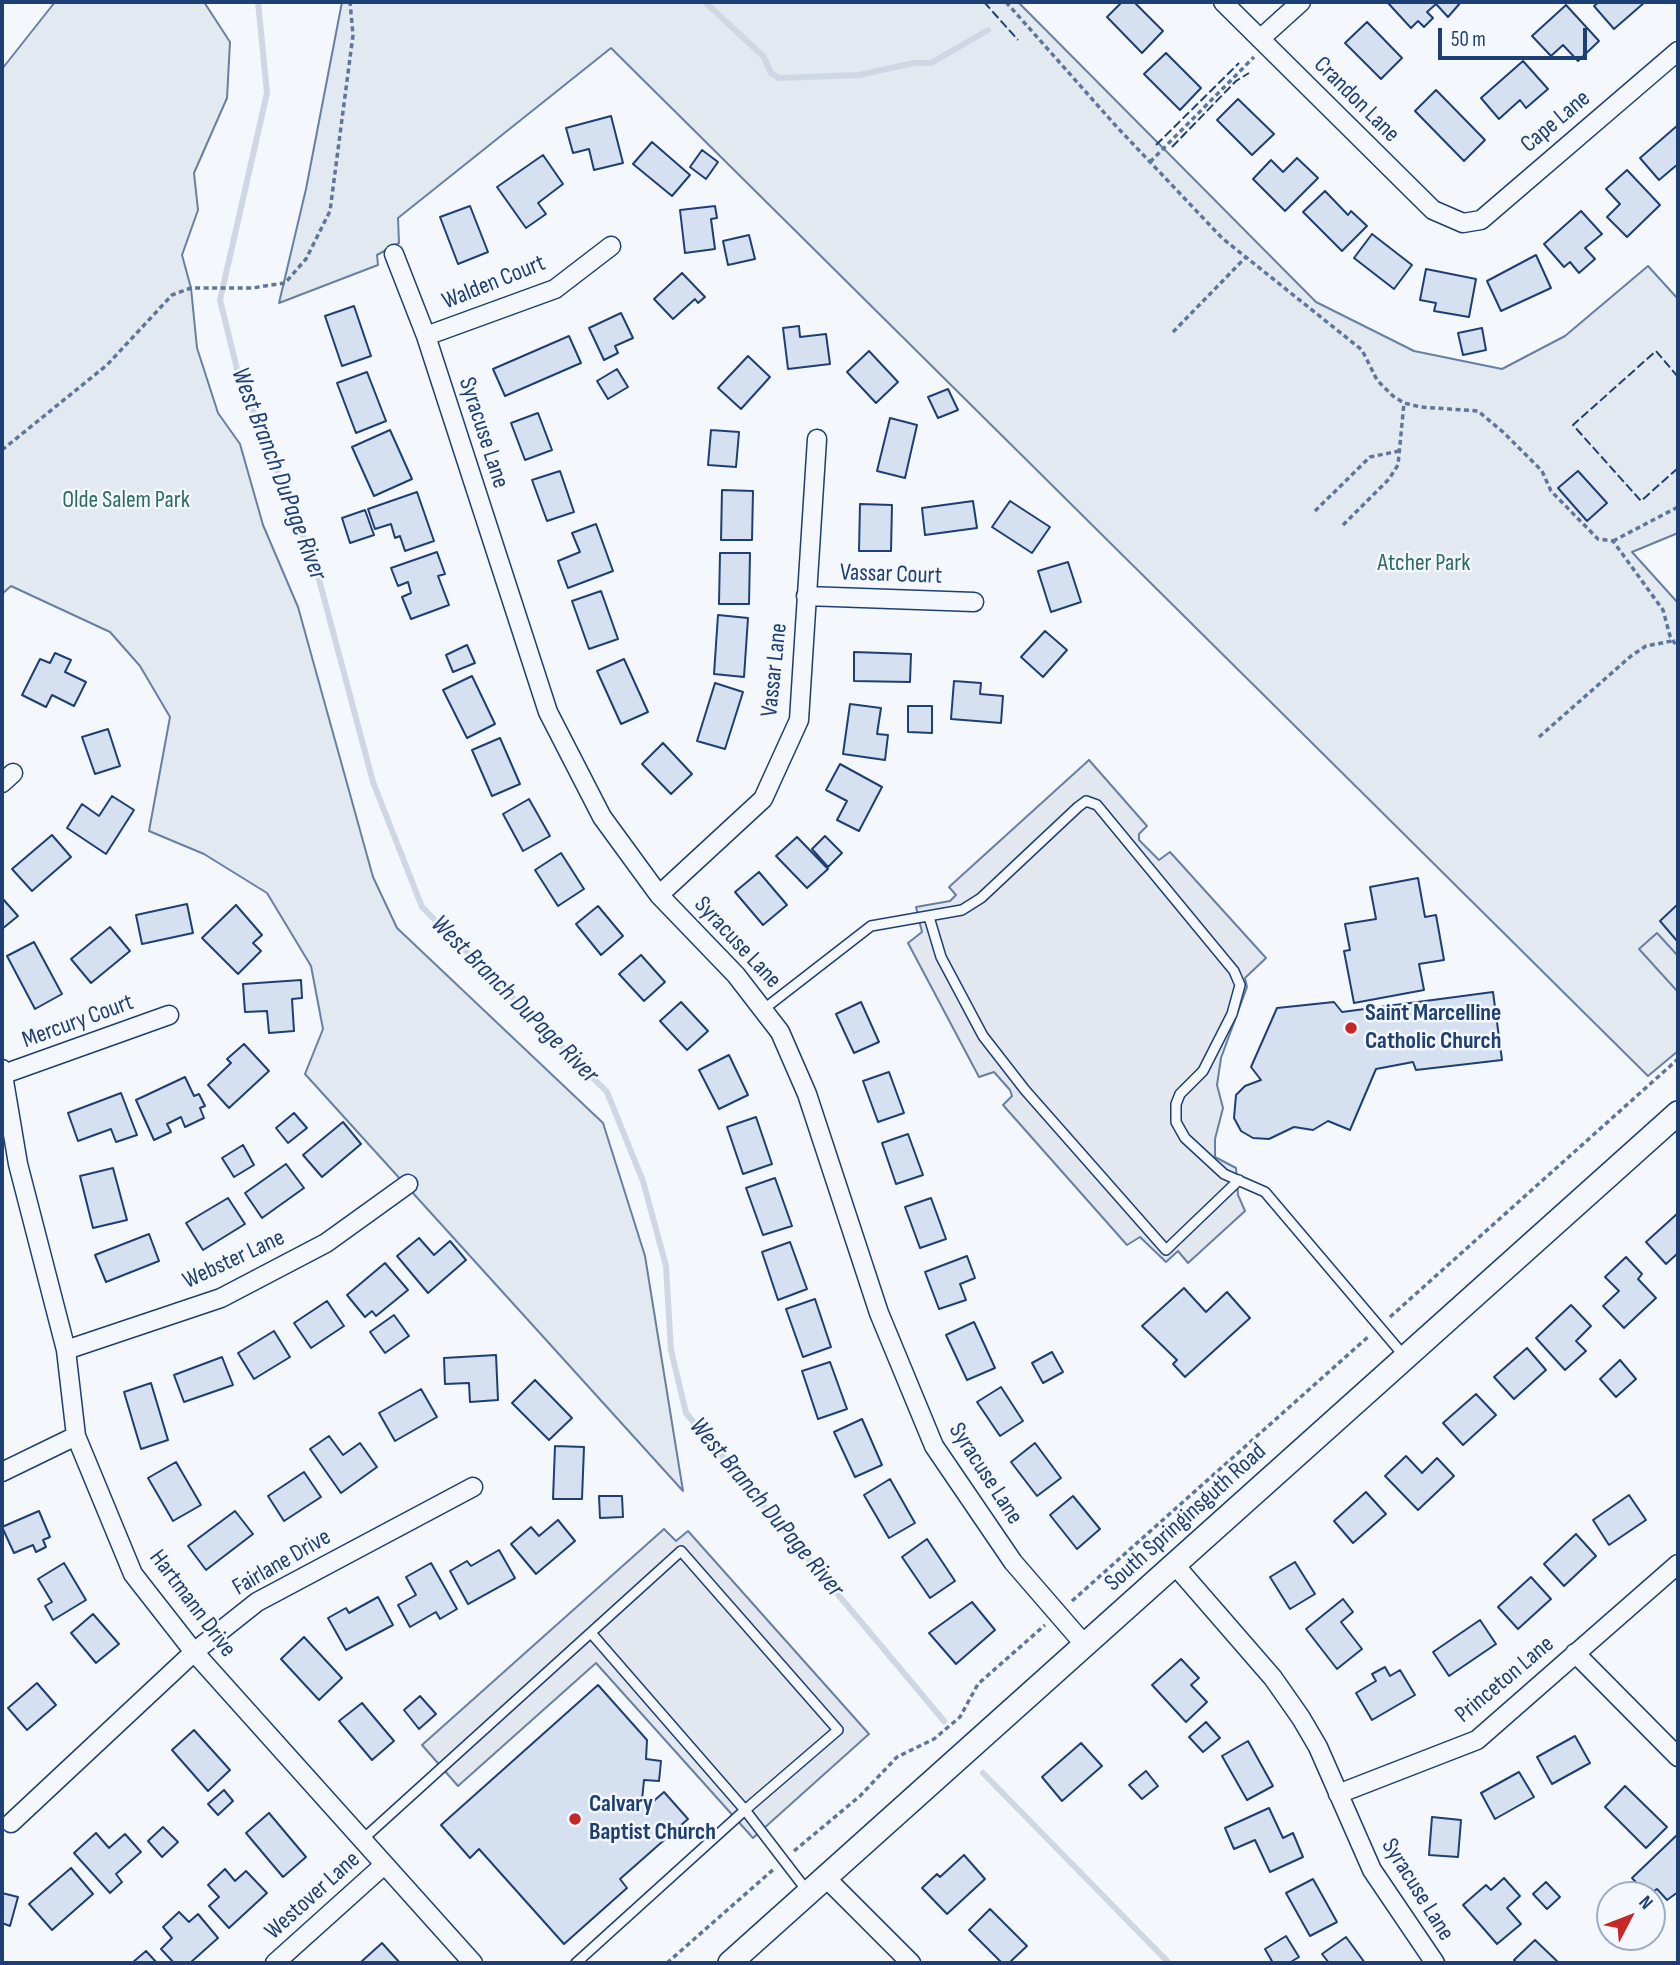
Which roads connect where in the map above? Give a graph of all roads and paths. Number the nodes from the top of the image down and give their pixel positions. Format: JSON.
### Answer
{"nodes":[{"id":1,"x":350,"y":2,"type":"edge"},
{"id":2,"x":1006,"y":2,"type":"edge"},
{"id":3,"x":1223,"y":2,"type":"edge"},
{"id":4,"x":1301,"y":2,"type":"edge"},
{"id":5,"x":1258,"y":47,"type":"junction"},
{"id":6,"x":1678,"y":51,"type":"edge"},
{"id":7,"x":1150,"y":162,"type":"junction"},
{"id":8,"x":1463,"y":223,"type":"joint"},
{"id":9,"x":611,"y":246,"type":"dead end"},
{"id":10,"x":394,"y":254,"type":"dead end"},
{"id":11,"x":1245,"y":258,"type":"junction"},
{"id":12,"x":1173,"y":332,"type":"dead end"},
{"id":13,"x":426,"y":337,"type":"junction"},
{"id":14,"x":1404,"y":403,"type":"junction"},
{"id":15,"x":817,"y":439,"type":"dead end"},
{"id":16,"x":2,"y":450,"type":"edge"},
{"id":17,"x":1399,"y":451,"type":"junction"},
{"id":18,"x":1678,"y":507,"type":"edge"},
{"id":19,"x":1315,"y":511,"type":"dead end"},
{"id":20,"x":1343,"y":525,"type":"dead end"},
{"id":21,"x":1613,"y":541,"type":"junction"},
{"id":22,"x":806,"y":596,"type":"junction"},
{"id":23,"x":974,"y":602,"type":"dead end"},
{"id":24,"x":1672,"y":641,"type":"junction"},
{"id":25,"x":1678,"y":648,"type":"edge"},
{"id":26,"x":1539,"y":737,"type":"dead end"},
{"id":27,"x":659,"y":895,"type":"junction"},
{"id":28,"x":929,"y":917,"type":"junction"},
{"id":29,"x":764,"y":1009,"type":"junction"},
{"id":30,"x":169,"y":1015,"type":"dead end"},
{"id":31,"x":1678,"y":1059,"type":"edge"},
{"id":32,"x":3,"y":1072,"type":"edge"},
{"id":33,"x":1678,"y":1113,"type":"edge"},
{"id":34,"x":10,"y":1166,"type":"edge"},
{"id":35,"x":1239,"y":1180,"type":"junction"},
{"id":36,"x":408,"y":1184,"type":"dead end"},
{"id":37,"x":1378,"y":1328,"type":"junction"},
{"id":38,"x":66,"y":1350,"type":"junction"},
{"id":39,"x":1405,"y":1357,"type":"junction"},
{"id":40,"x":76,"y":1436,"type":"junction"},
{"id":41,"x":2,"y":1472,"type":"edge"},
{"id":42,"x":474,"y":1487,"type":"dead end"},
{"id":43,"x":1174,"y":1564,"type":"junction"},
{"id":44,"x":1678,"y":1564,"type":"edge"},
{"id":45,"x":1057,"y":1614,"type":"junction"},
{"id":46,"x":591,"y":1633,"type":"junction"},
{"id":47,"x":1084,"y":1644,"type":"junction"},
{"id":48,"x":194,"y":1652,"type":"junction"},
{"id":49,"x":1575,"y":1653,"type":"junction"},
{"id":50,"x":897,"y":1757,"type":"dead end"},
{"id":51,"x":1678,"y":1757,"type":"edge"},
{"id":52,"x":1338,"y":1794,"type":"junction"},
{"id":53,"x":745,"y":1810,"type":"junction"},
{"id":54,"x":11,"y":1823,"type":"dead end"},
{"id":55,"x":362,"y":1840,"type":"junction"},
{"id":56,"x":384,"y":1865,"type":"junction"},
{"id":57,"x":826,"y":1878,"type":"junction"},
{"id":58,"x":809,"y":1893,"type":"junction"},
{"id":59,"x":275,"y":1963,"type":"edge"},
{"id":60,"x":472,"y":1963,"type":"edge"},
{"id":61,"x":576,"y":1963,"type":"edge"},
{"id":62,"x":730,"y":1963,"type":"edge"},
{"id":63,"x":911,"y":1963,"type":"edge"},
{"id":64,"x":1435,"y":1963,"type":"edge"}],
"edges":[{"from":1,"to":16,"type":"path"},
{"from":2,"to":7,"type":"path"},
{"from":3,"to":5,"type":"street","name":"Crandon Lane"},
{"from":4,"to":5,"type":"street"},
{"from":5,"to":7,"type":"path"},
{"from":5,"to":8,"type":"street","name":"Crandon Lane"},
{"from":6,"to":8,"type":"street","name":"Cape Lane"},
{"from":7,"to":11,"type":"path"},
{"from":9,"to":13,"type":"street","name":"Walden Court"},
{"from":10,"to":13,"type":"street","name":"Syracuse Lane"},
{"from":11,"to":12,"type":"path"},
{"from":11,"to":14,"type":"path"},
{"from":13,"to":27,"type":"street","name":"Syracuse Lane"},
{"from":14,"to":17,"type":"path"},
{"from":14,"to":21,"type":"path"},
{"from":15,"to":22,"type":"street","name":"Vassar Lane"},
{"from":17,"to":19,"type":"path"},
{"from":17,"to":20,"type":"path"},
{"from":18,"to":21,"type":"path"},
{"from":21,"to":24,"type":"path"},
{"from":22,"to":23,"type":"street","name":"Vassar Court"},
{"from":22,"to":27,"type":"street","name":"Vassar Lane"},
{"from":24,"to":25,"type":"path"},
{"from":24,"to":26,"type":"path"},
{"from":27,"to":29,"type":"street","name":"Syracuse Lane"},
{"from":28,"to":29,"type":"lane"},
{"from":28,"to":35,"type":"lane"},
{"from":28,"to":35,"type":"lane"},
{"from":29,"to":45,"type":"street","name":"Syracuse Lane"},
{"from":30,"to":32,"type":"street","name":"Mercury Court"},
{"from":31,"to":37,"type":"path"},
{"from":32,"to":34,"type":"street","name":"Hartmann Drive"},
{"from":33,"to":39,"type":"street","name":"South Springinsguth Road"},
{"from":34,"to":38,"type":"street","name":"Hartmann Drive"},
{"from":35,"to":37,"type":"lane"},
{"from":36,"to":38,"type":"street","name":"Webster Lane"},
{"from":37,"to":39,"type":"lane"},
{"from":37,"to":45,"type":"path"},
{"from":38,"to":40,"type":"street","name":"Hartmann Drive"},
{"from":39,"to":43,"type":"street","name":"South Springinsguth Road"},
{"from":40,"to":41,"type":"street"},
{"from":40,"to":48,"type":"street","name":"Hartmann Drive"},
{"from":42,"to":48,"type":"street","name":"Fairlane Drive"},
{"from":43,"to":47,"type":"street","name":"South Springinsguth Road"},
{"from":43,"to":52,"type":"street","name":"Syracuse Lane"},
{"from":44,"to":49,"type":"street","name":"Princeton Lane"},
{"from":45,"to":47,"type":"street","name":"Syracuse Lane"},
{"from":45,"to":50,"type":"path"},
{"from":46,"to":53,"type":"lane"},
{"from":46,"to":53,"type":"lane"},
{"from":46,"to":55,"type":"lane"},
{"from":47,"to":57,"type":"street","name":"South Springinsguth Road"},
{"from":48,"to":54,"type":"street","name":"Fairlane Drive"},
{"from":48,"to":55,"type":"street","name":"Hartmann Drive"},
{"from":49,"to":51,"type":"street"},
{"from":49,"to":52,"type":"street","name":"Princeton Lane"},
{"from":52,"to":64,"type":"street","name":"Syracuse Lane"},
{"from":53,"to":58,"type":"lane"},
{"from":53,"to":61,"type":"lane"},
{"from":55,"to":56,"type":"street","name":"Hartmann Drive"},
{"from":56,"to":59,"type":"street","name":"Westover Lane"},
{"from":56,"to":60,"type":"street","name":"Hartmann Drive"},
{"from":57,"to":58,"type":"street","name":"South Springinsguth Road"},
{"from":57,"to":63,"type":"street"},
{"from":58,"to":62,"type":"street","name":"South Springinsguth Road"}]}
